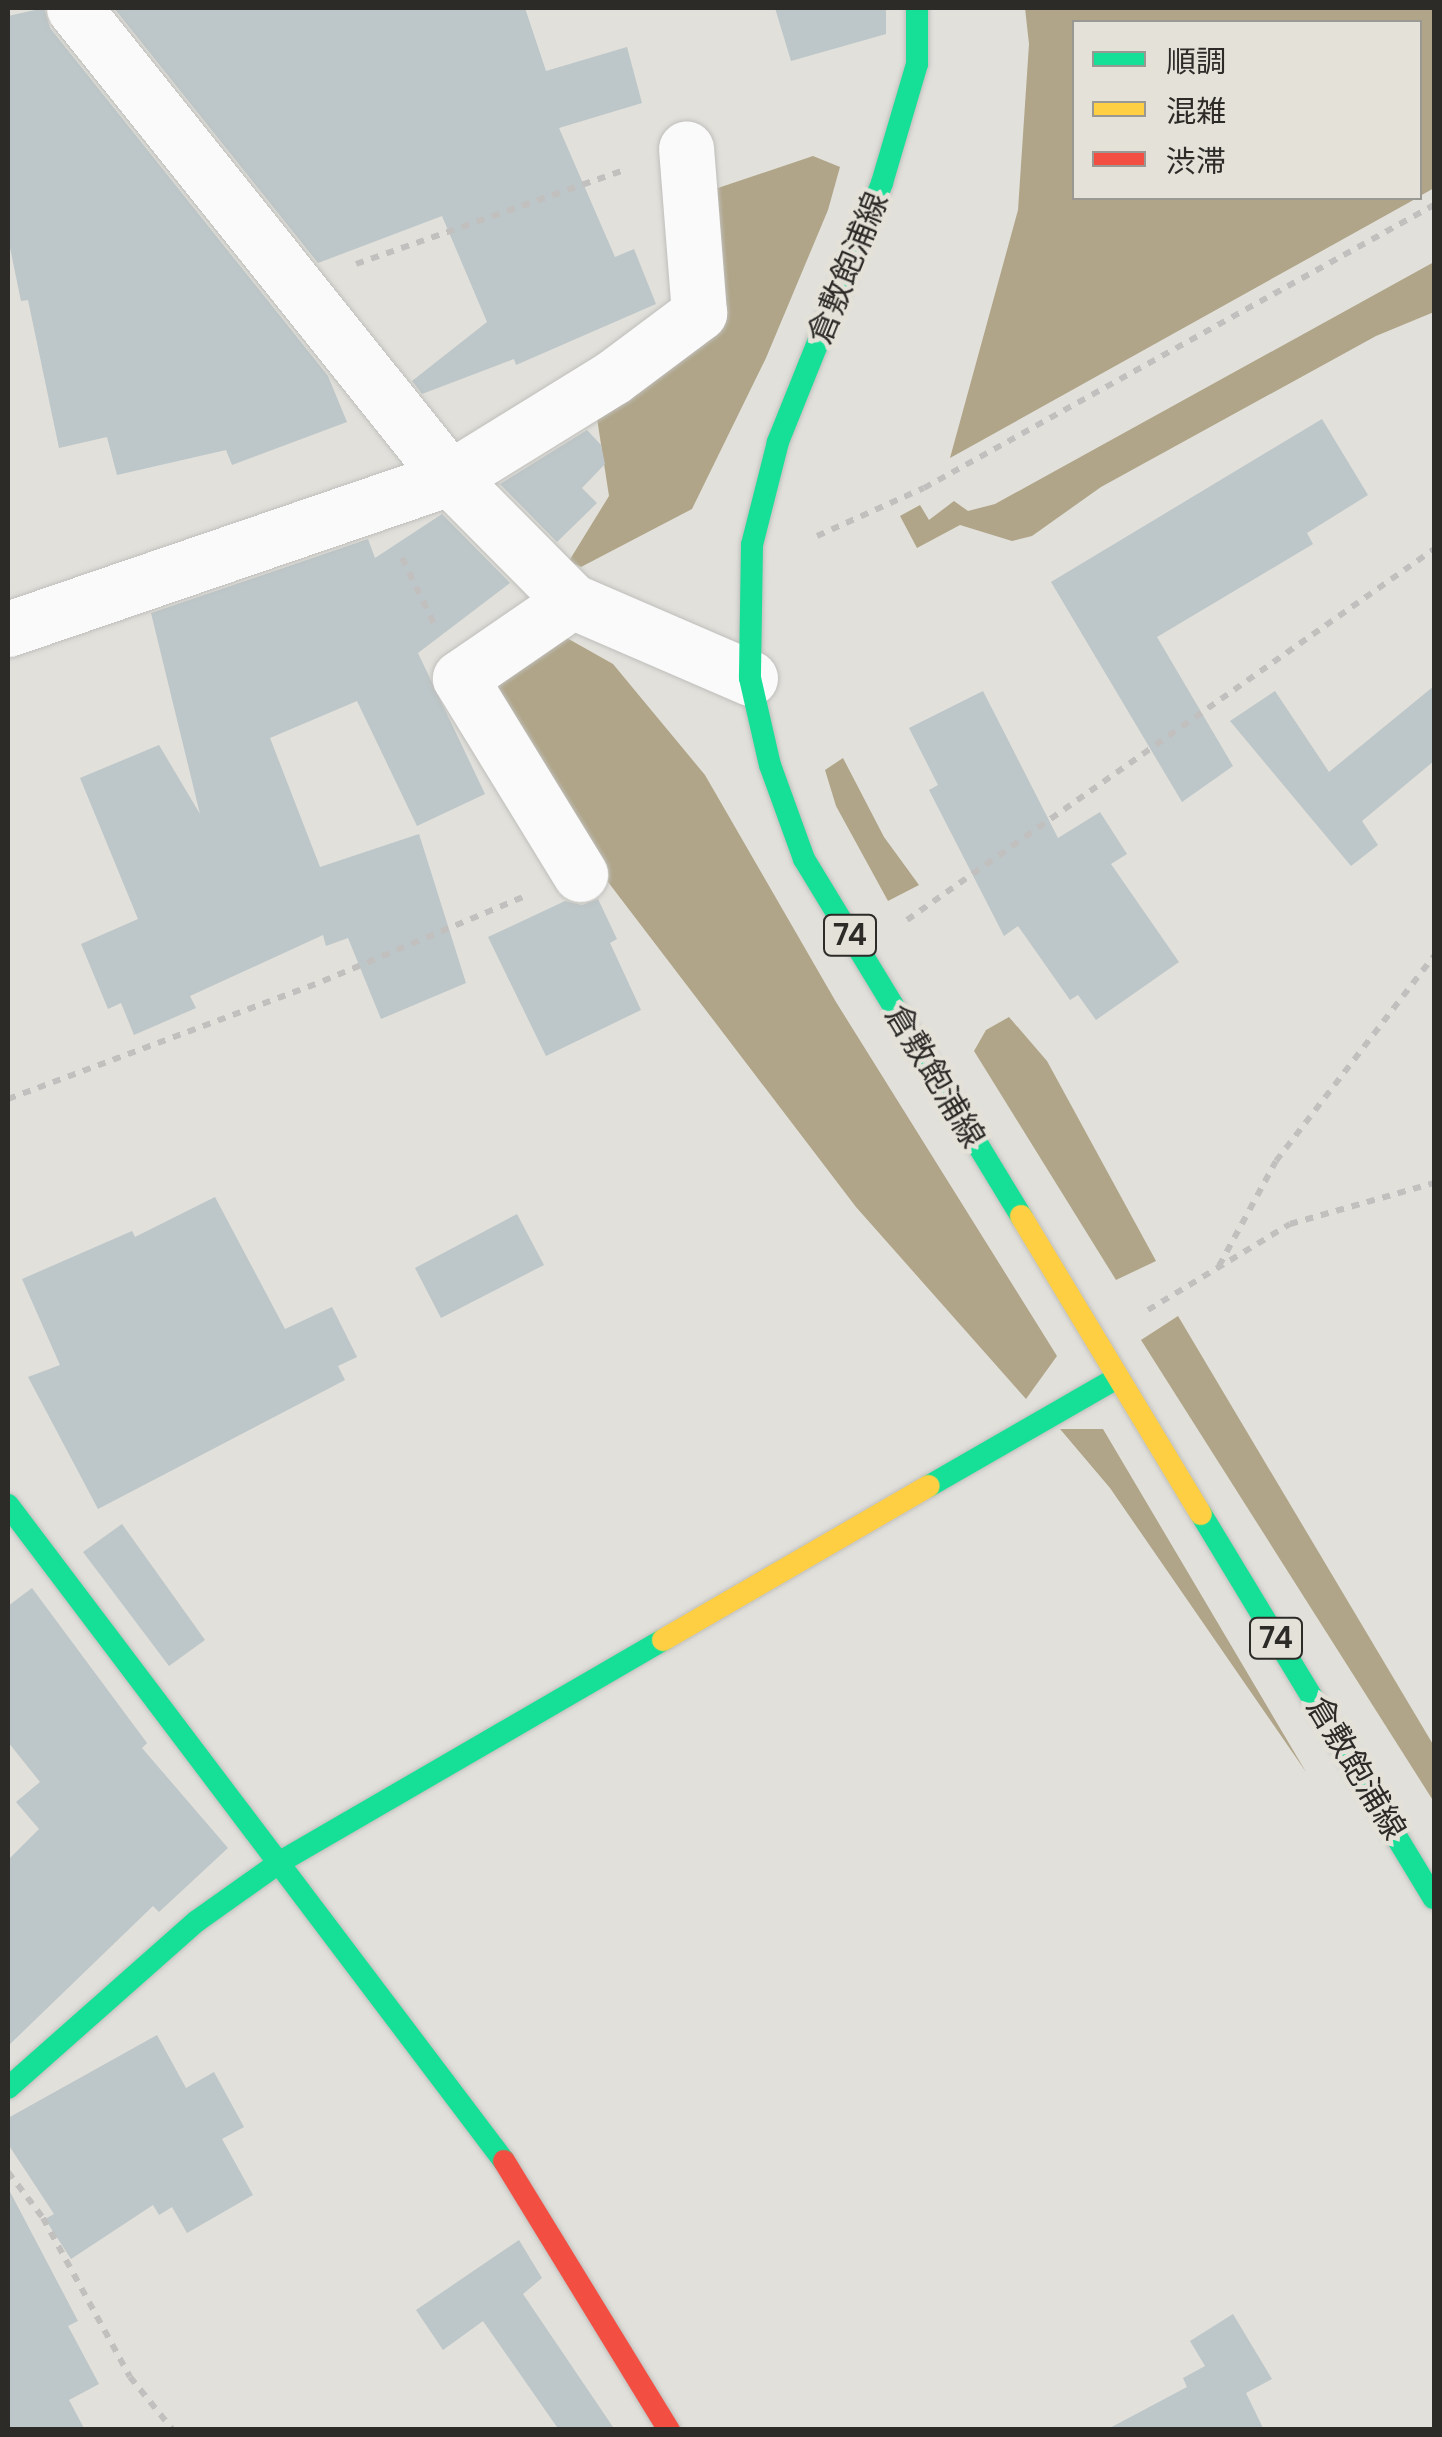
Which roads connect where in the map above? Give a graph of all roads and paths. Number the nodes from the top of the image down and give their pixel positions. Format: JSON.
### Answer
{"nodes":[{"id":1,"x":74,"y":8,"type":"edge"},
{"id":2,"x":917,"y":8,"type":"edge"},
{"id":3,"x":686,"y":148,"type":"joint"},
{"id":4,"x":1434,"y":204,"type":"edge"},
{"id":5,"x":298,"y":284,"type":"junction"},
{"id":6,"x":450,"y":478,"type":"junction"},
{"id":7,"x":376,"y":503,"type":"junction"},
{"id":8,"x":752,"y":544,"type":"junction"},
{"id":9,"x":1434,"y":549,"type":"edge"},
{"id":10,"x":572,"y":601,"type":"junction"},
{"id":11,"x":8,"y":629,"type":"edge"},
{"id":12,"x":460,"y":678,"type":"junction"},
{"id":13,"x":750,"y":678,"type":"junction"},
{"id":14,"x":580,"y":874,"type":"joint"},
{"id":15,"x":859,"y":950,"type":"junction"},
{"id":16,"x":1434,"y":956,"type":"edge"},
{"id":17,"x":8,"y":1099,"type":"edge"},
{"id":18,"x":1434,"y":1183,"type":"edge"},
{"id":19,"x":1219,"y":1266,"type":"junction"},
{"id":20,"x":1096,"y":1342,"type":"junction"},
{"id":21,"x":1117,"y":1378,"type":"junction"},
{"id":22,"x":8,"y":1506,"type":"edge"},
{"id":23,"x":280,"y":1862,"type":"junction"},
{"id":24,"x":1434,"y":1898,"type":"edge"},
{"id":25,"x":8,"y":2088,"type":"edge"},
{"id":26,"x":8,"y":2172,"type":"edge"},
{"id":27,"x":173,"y":2430,"type":"edge"},
{"id":28,"x":668,"y":2430,"type":"edge"}],
"edges":[{"from":1,"to":5,"type":"street"},
{"from":2,"to":8,"type":"street","name":"倉敷飽浦線","number":"74"},
{"from":3,"to":5,"type":"path"},
{"from":3,"to":6,"type":"street"},
{"from":4,"to":8,"type":"path"},
{"from":5,"to":6,"type":"street"},
{"from":6,"to":7,"type":"street"},
{"from":6,"to":10,"type":"street"},
{"from":7,"to":11,"type":"street"},
{"from":7,"to":12,"type":"path"},
{"from":8,"to":13,"type":"street","name":"倉敷飽浦線","number":"74"},
{"from":9,"to":15,"type":"path"},
{"from":10,"to":12,"type":"street"},
{"from":10,"to":13,"type":"street"},
{"from":12,"to":14,"type":"street"},
{"from":13,"to":15,"type":"street","name":"倉敷飽浦線","number":"74"},
{"from":14,"to":17,"type":"path"},
{"from":15,"to":20,"type":"street","name":"倉敷飽浦線","number":"74"},
{"from":16,"to":19,"type":"path"},
{"from":18,"to":19,"type":"path"},
{"from":19,"to":20,"type":"path"},
{"from":20,"to":21,"type":"street","name":"倉敷飽浦線","number":"74"},
{"from":21,"to":23,"type":"street"},
{"from":21,"to":24,"type":"street","name":"倉敷飽浦線","number":"74"},
{"from":22,"to":23,"type":"street"},
{"from":23,"to":25,"type":"street"},
{"from":23,"to":28,"type":"street"},
{"from":26,"to":27,"type":"path"}]}
